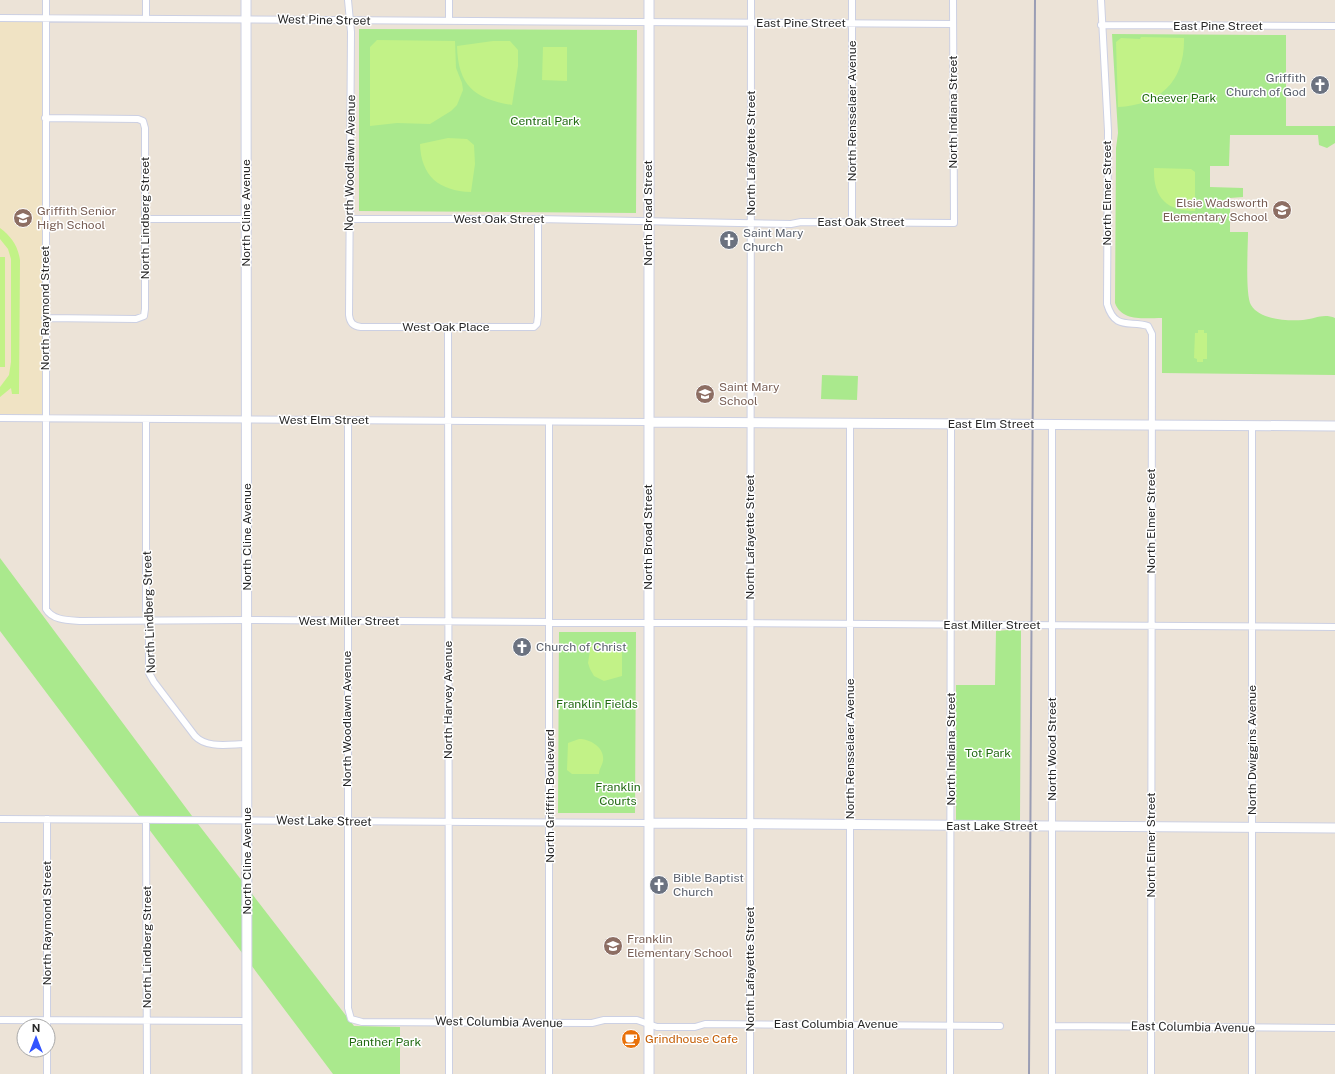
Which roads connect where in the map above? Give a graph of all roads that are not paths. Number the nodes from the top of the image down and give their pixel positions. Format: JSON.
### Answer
{"nodes":[{"id":1,"x":46,"y":0,"type":"edge"},
{"id":2,"x":146,"y":0,"type":"edge"},
{"id":3,"x":246,"y":0,"type":"edge"},
{"id":4,"x":348,"y":0,"type":"edge"},
{"id":5,"x":449,"y":0,"type":"edge"},
{"id":6,"x":649,"y":0,"type":"edge"},
{"id":7,"x":751,"y":0,"type":"edge"},
{"id":8,"x":852,"y":0,"type":"edge"},
{"id":9,"x":953,"y":0,"type":"edge"},
{"id":10,"x":1101,"y":0,"type":"edge"},
{"id":11,"x":0,"y":18,"type":"edge"},
{"id":12,"x":45,"y":18,"type":"junction"},
{"id":13,"x":146,"y":19,"type":"junction"},
{"id":14,"x":246,"y":20,"type":"junction"},
{"id":15,"x":350,"y":21,"type":"junction"},
{"id":16,"x":449,"y":21,"type":"junction"},
{"id":17,"x":649,"y":22,"type":"junction"},
{"id":18,"x":751,"y":23,"type":"junction"},
{"id":19,"x":852,"y":23,"type":"junction"},
{"id":20,"x":953,"y":24,"type":"junction"},
{"id":21,"x":1101,"y":25,"type":"junction"},
{"id":22,"x":1335,"y":26,"type":"edge"},
{"id":23,"x":45,"y":118,"type":"junction"},
{"id":24,"x":145,"y":219,"type":"junction"},
{"id":25,"x":246,"y":219,"type":"junction"},
{"id":26,"x":351,"y":219,"type":"junction"},
{"id":27,"x":538,"y":219,"type":"junction"},
{"id":28,"x":648,"y":222,"type":"junction"},
{"id":29,"x":852,"y":222,"type":"junction"},
{"id":30,"x":750,"y":223,"type":"junction"},
{"id":31,"x":954,"y":223,"type":"joint"},
{"id":32,"x":45,"y":318,"type":"junction"},
{"id":33,"x":354,"y":326,"type":"joint"},
{"id":34,"x":448,"y":327,"type":"junction"},
{"id":35,"x":0,"y":418,"type":"edge"},
{"id":36,"x":46,"y":418,"type":"junction"},
{"id":37,"x":146,"y":419,"type":"junction"},
{"id":38,"x":247,"y":420,"type":"junction"},
{"id":39,"x":348,"y":420,"type":"junction"},
{"id":40,"x":448,"y":421,"type":"junction"},
{"id":41,"x":549,"y":422,"type":"junction"},
{"id":42,"x":648,"y":422,"type":"junction"},
{"id":43,"x":750,"y":423,"type":"junction"},
{"id":44,"x":850,"y":423,"type":"junction"},
{"id":45,"x":951,"y":424,"type":"junction"},
{"id":46,"x":1052,"y":425,"type":"junction"},
{"id":47,"x":1152,"y":425,"type":"junction"},
{"id":48,"x":1252,"y":426,"type":"junction"},
{"id":49,"x":1335,"y":426,"type":"edge"},
{"id":50,"x":50,"y":614,"type":"joint"},
{"id":51,"x":247,"y":620,"type":"junction"},
{"id":52,"x":347,"y":620,"type":"junction"},
{"id":53,"x":148,"y":621,"type":"junction"},
{"id":54,"x":448,"y":621,"type":"junction"},
{"id":55,"x":549,"y":622,"type":"junction"},
{"id":56,"x":648,"y":622,"type":"junction"},
{"id":57,"x":751,"y":623,"type":"junction"},
{"id":58,"x":850,"y":624,"type":"junction"},
{"id":59,"x":951,"y":625,"type":"junction"},
{"id":60,"x":1052,"y":626,"type":"junction"},
{"id":61,"x":1151,"y":626,"type":"junction"},
{"id":62,"x":1252,"y":626,"type":"junction"},
{"id":63,"x":1335,"y":627,"type":"edge"},
{"id":64,"x":247,"y":744,"type":"junction"},
{"id":65,"x":0,"y":819,"type":"edge"},
{"id":66,"x":47,"y":819,"type":"junction"},
{"id":67,"x":146,"y":820,"type":"junction"},
{"id":68,"x":247,"y":820,"type":"junction"},
{"id":69,"x":347,"y":821,"type":"junction"},
{"id":70,"x":448,"y":822,"type":"junction"},
{"id":71,"x":550,"y":823,"type":"junction"},
{"id":72,"x":648,"y":823,"type":"junction"},
{"id":73,"x":750,"y":824,"type":"junction"},
{"id":74,"x":850,"y":825,"type":"junction"},
{"id":75,"x":1052,"y":825,"type":"junction"},
{"id":76,"x":951,"y":826,"type":"junction"},
{"id":77,"x":1151,"y":826,"type":"junction"},
{"id":78,"x":1252,"y":827,"type":"junction"},
{"id":79,"x":1335,"y":828,"type":"edge"},
{"id":80,"x":46,"y":1018,"type":"edge"},
{"id":81,"x":350,"y":1018,"type":"joint"},
{"id":82,"x":0,"y":1020,"type":"edge"},
{"id":83,"x":147,"y":1020,"type":"junction"},
{"id":84,"x":16,"y":1021,"type":"edge"},
{"id":85,"x":247,"y":1021,"type":"junction"},
{"id":86,"x":449,"y":1022,"type":"junction"},
{"id":87,"x":56,"y":1023,"type":"edge"},
{"id":88,"x":549,"y":1023,"type":"junction"},
{"id":89,"x":649,"y":1024,"type":"junction"},
{"id":90,"x":750,"y":1024,"type":"junction"},
{"id":91,"x":850,"y":1024,"type":"junction"},
{"id":92,"x":950,"y":1025,"type":"junction"},
{"id":93,"x":1000,"y":1026,"type":"dead end"},
{"id":94,"x":1052,"y":1026,"type":"junction"},
{"id":95,"x":1150,"y":1027,"type":"junction"},
{"id":96,"x":1252,"y":1028,"type":"junction"},
{"id":97,"x":1335,"y":1028,"type":"edge"},
{"id":98,"x":47,"y":1058,"type":"edge"},
{"id":99,"x":47,"y":1074,"type":"edge"},
{"id":100,"x":147,"y":1074,"type":"edge"},
{"id":101,"x":247,"y":1074,"type":"edge"},
{"id":102,"x":449,"y":1074,"type":"edge"},
{"id":103,"x":549,"y":1074,"type":"edge"},
{"id":104,"x":649,"y":1074,"type":"edge"},
{"id":105,"x":750,"y":1074,"type":"edge"},
{"id":106,"x":850,"y":1074,"type":"edge"},
{"id":107,"x":950,"y":1074,"type":"edge"},
{"id":108,"x":1052,"y":1074,"type":"edge"},
{"id":109,"x":1151,"y":1074,"type":"edge"},
{"id":110,"x":1252,"y":1074,"type":"edge"}],
"edges":[{"from":1,"to":12,"type":"street","name":"North Raymond Street"},
{"from":2,"to":13,"type":"street"},
{"from":3,"to":14,"type":"street","name":"North Cline Avenue"},
{"from":4,"to":15,"type":"street","name":"North Woodlawn Avenue"},
{"from":5,"to":16,"type":"street"},
{"from":6,"to":17,"type":"street","name":"North Broad Street"},
{"from":7,"to":18,"type":"street","name":"North Lafayette Street"},
{"from":8,"to":19,"type":"street","name":"North Rensselaer Avenue"},
{"from":9,"to":20,"type":"street","name":"North Indiana Street"},
{"from":10,"to":21,"type":"street","name":"North Elmer Street"},
{"from":11,"to":12,"type":"street","name":"West Pine Street"},
{"from":12,"to":13,"type":"street","name":"West Pine Street"},
{"from":12,"to":23,"type":"street","name":"North Raymond Street"},
{"from":13,"to":14,"type":"street","name":"West Pine Street"},
{"from":14,"to":15,"type":"street","name":"West Pine Street"},
{"from":14,"to":25,"type":"street","name":"North Cline Avenue"},
{"from":15,"to":16,"type":"street","name":"West Pine Street"},
{"from":15,"to":26,"type":"street","name":"North Woodlawn Avenue"},
{"from":16,"to":17,"type":"street","name":"West Pine Street"},
{"from":17,"to":18,"type":"street","name":"East Pine Street"},
{"from":17,"to":28,"type":"street","name":"North Broad Street"},
{"from":18,"to":19,"type":"street","name":"East Pine Street"},
{"from":18,"to":30,"type":"street","name":"North Lafayette Street"},
{"from":19,"to":20,"type":"street","name":"East Pine Street"},
{"from":19,"to":29,"type":"street","name":"North Rensselaer Avenue"},
{"from":20,"to":31,"type":"street","name":"North Indiana Street"},
{"from":21,"to":22,"type":"street","name":"East Pine Street"},
{"from":21,"to":47,"type":"street","name":"North Elmer Street"},
{"from":23,"to":24,"type":"street","name":"North Lindberg Street"},
{"from":23,"to":32,"type":"street","name":"North Raymond Street"},
{"from":24,"to":25,"type":"street"},
{"from":24,"to":32,"type":"street","name":"North Lindberg Street"},
{"from":25,"to":38,"type":"street","name":"North Cline Avenue"},
{"from":26,"to":27,"type":"street","name":"West Oak Street"},
{"from":26,"to":33,"type":"street","name":"North Woodlawn Avenue"},
{"from":27,"to":28,"type":"street","name":"West Oak Street"},
{"from":27,"to":34,"type":"street","name":"West Oak Place"},
{"from":28,"to":30,"type":"street","name":"East Oak Street"},
{"from":28,"to":42,"type":"street","name":"North Broad Street"},
{"from":29,"to":30,"type":"street","name":"East Oak Street"},
{"from":29,"to":31,"type":"street","name":"East Oak Street"},
{"from":30,"to":43,"type":"street","name":"North Lafayette Street"},
{"from":32,"to":36,"type":"street","name":"North Raymond Street"},
{"from":33,"to":34,"type":"street","name":"West Oak Place"},
{"from":34,"to":40,"type":"street","name":"North Harvey Avenue"},
{"from":35,"to":36,"type":"street","name":"West Elm Street"},
{"from":36,"to":37,"type":"street","name":"West Elm Street"},
{"from":36,"to":50,"type":"street","name":"North Raymond Street"},
{"from":37,"to":38,"type":"street","name":"West Elm Street"},
{"from":37,"to":53,"type":"street","name":"North Lindberg Street"},
{"from":38,"to":39,"type":"street","name":"West Elm Street"},
{"from":38,"to":51,"type":"street","name":"North Cline Avenue"},
{"from":39,"to":40,"type":"street","name":"West Elm Street"},
{"from":39,"to":52,"type":"street","name":"North Woodlawn Avenue"},
{"from":40,"to":41,"type":"street","name":"West Elm Street"},
{"from":40,"to":54,"type":"street","name":"North Harvey Avenue"},
{"from":41,"to":42,"type":"street","name":"West Elm Street"},
{"from":41,"to":55,"type":"street","name":"North Griffith Boulevard"},
{"from":42,"to":43,"type":"street","name":"East Elm Street"},
{"from":42,"to":56,"type":"street","name":"North Broad Street"},
{"from":43,"to":44,"type":"street","name":"East Elm Street"},
{"from":43,"to":57,"type":"street","name":"North Lafayette Street"},
{"from":44,"to":45,"type":"street","name":"East Elm Street"},
{"from":44,"to":58,"type":"street","name":"North Rensselaer Avenue"},
{"from":45,"to":46,"type":"street","name":"East Elm Street"},
{"from":45,"to":59,"type":"street","name":"North Indiana Street"},
{"from":46,"to":47,"type":"street","name":"East Elm Street"},
{"from":46,"to":60,"type":"street","name":"North Wood Street"},
{"from":47,"to":48,"type":"street","name":"East Elm Street"},
{"from":47,"to":61,"type":"street","name":"North Elmer Street"},
{"from":48,"to":49,"type":"street","name":"East Elm Street"},
{"from":48,"to":62,"type":"street","name":"North Dwiggins Avenue"},
{"from":50,"to":53,"type":"street","name":"West Miller Street"},
{"from":51,"to":52,"type":"street","name":"West Miller Street"},
{"from":51,"to":53,"type":"street","name":"West Miller Street"},
{"from":51,"to":64,"type":"street","name":"North Cline Avenue"},
{"from":52,"to":54,"type":"street","name":"West Miller Street"},
{"from":52,"to":69,"type":"street","name":"North Woodlawn Avenue"},
{"from":53,"to":64,"type":"street","name":"North Lindberg Street"},
{"from":54,"to":55,"type":"street","name":"West Miller Street"},
{"from":54,"to":70,"type":"street","name":"North Harvey Avenue"},
{"from":55,"to":56,"type":"street","name":"West Miller Street"},
{"from":55,"to":71,"type":"street","name":"North Griffith Boulevard"},
{"from":56,"to":57,"type":"street","name":"East Miller Street"},
{"from":56,"to":72,"type":"street","name":"North Broad Street"},
{"from":57,"to":58,"type":"street","name":"East Miller Street"},
{"from":57,"to":73,"type":"street","name":"North Lafayette Street"},
{"from":58,"to":59,"type":"street","name":"East Miller Street"},
{"from":58,"to":74,"type":"street","name":"North Rensselaer Avenue"},
{"from":59,"to":60,"type":"street","name":"East Miller Street"},
{"from":59,"to":76,"type":"street","name":"North Indiana Street"},
{"from":60,"to":61,"type":"street","name":"East Miller Street"},
{"from":60,"to":75,"type":"street","name":"North Wood Street"},
{"from":61,"to":62,"type":"street","name":"East Miller Street"},
{"from":61,"to":77,"type":"street","name":"North Elmer Street"},
{"from":62,"to":63,"type":"street","name":"East Miller Street"},
{"from":62,"to":78,"type":"street","name":"North Dwiggins Avenue"},
{"from":64,"to":68,"type":"street","name":"North Cline Avenue"},
{"from":65,"to":66,"type":"street","name":"West Lake Street"},
{"from":66,"to":67,"type":"street","name":"West Lake Street"},
{"from":66,"to":80,"type":"street","name":"North Raymond Street"},
{"from":67,"to":68,"type":"street","name":"West Lake Street"},
{"from":67,"to":83,"type":"street","name":"North Lindberg Street"},
{"from":68,"to":69,"type":"street","name":"West Lake Street"},
{"from":68,"to":85,"type":"street","name":"North Cline Avenue"},
{"from":69,"to":70,"type":"street","name":"West Lake Street"},
{"from":69,"to":81,"type":"street","name":"North Woodlawn Avenue"},
{"from":70,"to":71,"type":"street","name":"West Lake Street"},
{"from":70,"to":86,"type":"street","name":"North Harvey Avenue"},
{"from":71,"to":72,"type":"street","name":"West Lake Street"},
{"from":71,"to":88,"type":"street","name":"North Griffith Boulevard"},
{"from":72,"to":73,"type":"street","name":"East Lake Street"},
{"from":72,"to":89,"type":"street","name":"North Broad Street"},
{"from":73,"to":74,"type":"street","name":"East Lake Street"},
{"from":73,"to":90,"type":"street","name":"North Lafayette Street"},
{"from":74,"to":76,"type":"street","name":"East Lake Street"},
{"from":74,"to":91,"type":"street","name":"North Rensselaer Avenue"},
{"from":75,"to":76,"type":"street","name":"East Lake Street"},
{"from":75,"to":77,"type":"street","name":"East Lake Street"},
{"from":75,"to":94,"type":"street","name":"North Wood Street"},
{"from":76,"to":92,"type":"street","name":"North Indiana Street"},
{"from":77,"to":78,"type":"street","name":"East Lake Street"},
{"from":77,"to":95,"type":"street","name":"North Elmer Street"},
{"from":78,"to":79,"type":"street","name":"East Lake Street"},
{"from":78,"to":96,"type":"street","name":"North Dwiggins Avenue"},
{"from":81,"to":86,"type":"street","name":"West Columbia Avenue"},
{"from":82,"to":84,"type":"street"},
{"from":83,"to":85,"type":"street"},
{"from":83,"to":87,"type":"street"},
{"from":83,"to":100,"type":"street","name":"North Lindberg Street"},
{"from":85,"to":101,"type":"street","name":"North Cline Avenue"},
{"from":86,"to":88,"type":"street","name":"West Columbia Avenue"},
{"from":86,"to":102,"type":"street","name":"North Harvey Avenue"},
{"from":88,"to":89,"type":"street","name":"West Columbia Avenue"},
{"from":88,"to":103,"type":"street","name":"North Griffith Boulevard"},
{"from":89,"to":90,"type":"street","name":"East Columbia Avenue"},
{"from":89,"to":104,"type":"street","name":"North Broad Street"},
{"from":90,"to":91,"type":"street","name":"East Columbia Avenue"},
{"from":90,"to":105,"type":"street","name":"North Lafayette Street"},
{"from":91,"to":92,"type":"street","name":"East Columbia Avenue"},
{"from":91,"to":106,"type":"street","name":"North Rensselaer Avenue"},
{"from":92,"to":93,"type":"street","name":"East Columbia Avenue"},
{"from":92,"to":107,"type":"street","name":"North Indiana Street"},
{"from":94,"to":95,"type":"street","name":"East Columbia Avenue"},
{"from":94,"to":108,"type":"street","name":"North Wood Street"},
{"from":95,"to":96,"type":"street","name":"East Columbia Avenue"},
{"from":95,"to":109,"type":"street","name":"North Elmer Street"},
{"from":96,"to":97,"type":"street","name":"East Columbia Avenue"},
{"from":96,"to":110,"type":"street","name":"North Dwiggins Avenue"},
{"from":98,"to":99,"type":"street"}]}
